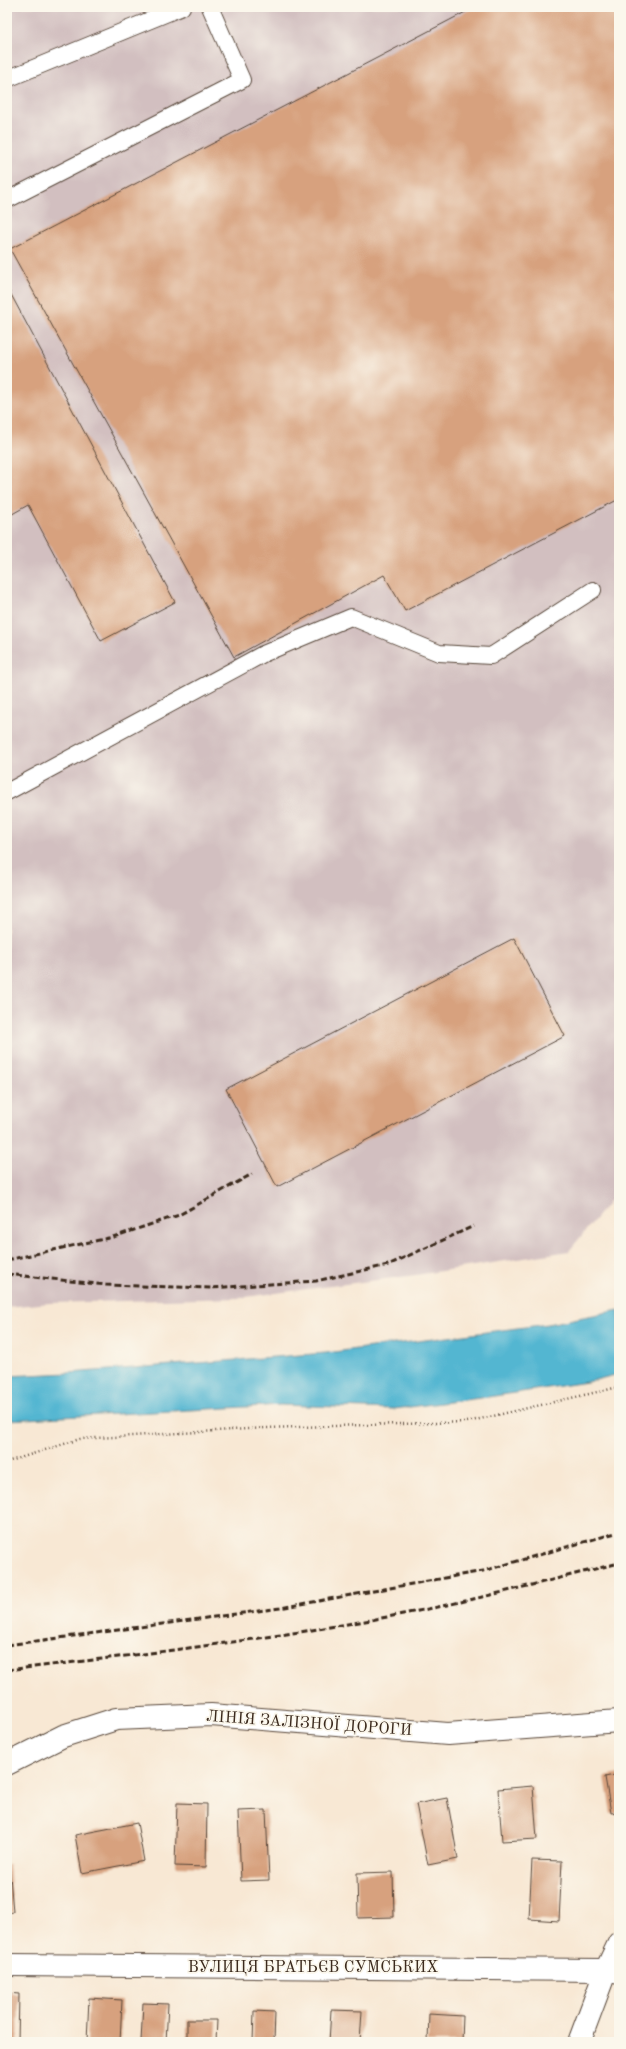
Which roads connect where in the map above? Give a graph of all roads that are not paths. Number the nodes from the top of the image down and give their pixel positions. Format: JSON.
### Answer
{"nodes":[{"id":1,"x":182,"y":7,"type":"edge"},
{"id":2,"x":210,"y":7,"type":"edge"},
{"id":3,"x":7,"y":79,"type":"edge"},
{"id":4,"x":7,"y":200,"type":"edge"},
{"id":5,"x":593,"y":590,"type":"dead end"},
{"id":6,"x":7,"y":792,"type":"edge"},
{"id":7,"x":619,"y":1721,"type":"edge"},
{"id":8,"x":7,"y":1764,"type":"edge"},
{"id":9,"x":619,"y":1943,"type":"edge"},
{"id":10,"x":7,"y":1965,"type":"edge"},
{"id":11,"x":612,"y":1972,"type":"edge"},
{"id":12,"x":579,"y":2042,"type":"edge"}],
"edges":[{"from":1,"to":3,"type":"lane"},
{"from":2,"to":4,"type":"lane"},
{"from":5,"to":6,"type":"lane"},
{"from":7,"to":8,"type":"street","name":"ЛІНІЯ ЗАЛІЗНОЇ ДОРОГИ"},
{"from":9,"to":11,"type":"street"},
{"from":10,"to":11,"type":"street","name":"ВУЛИЦЯ БРАТЬЄВ СУМСЬКИХ"},
{"from":11,"to":12,"type":"street"}]}
